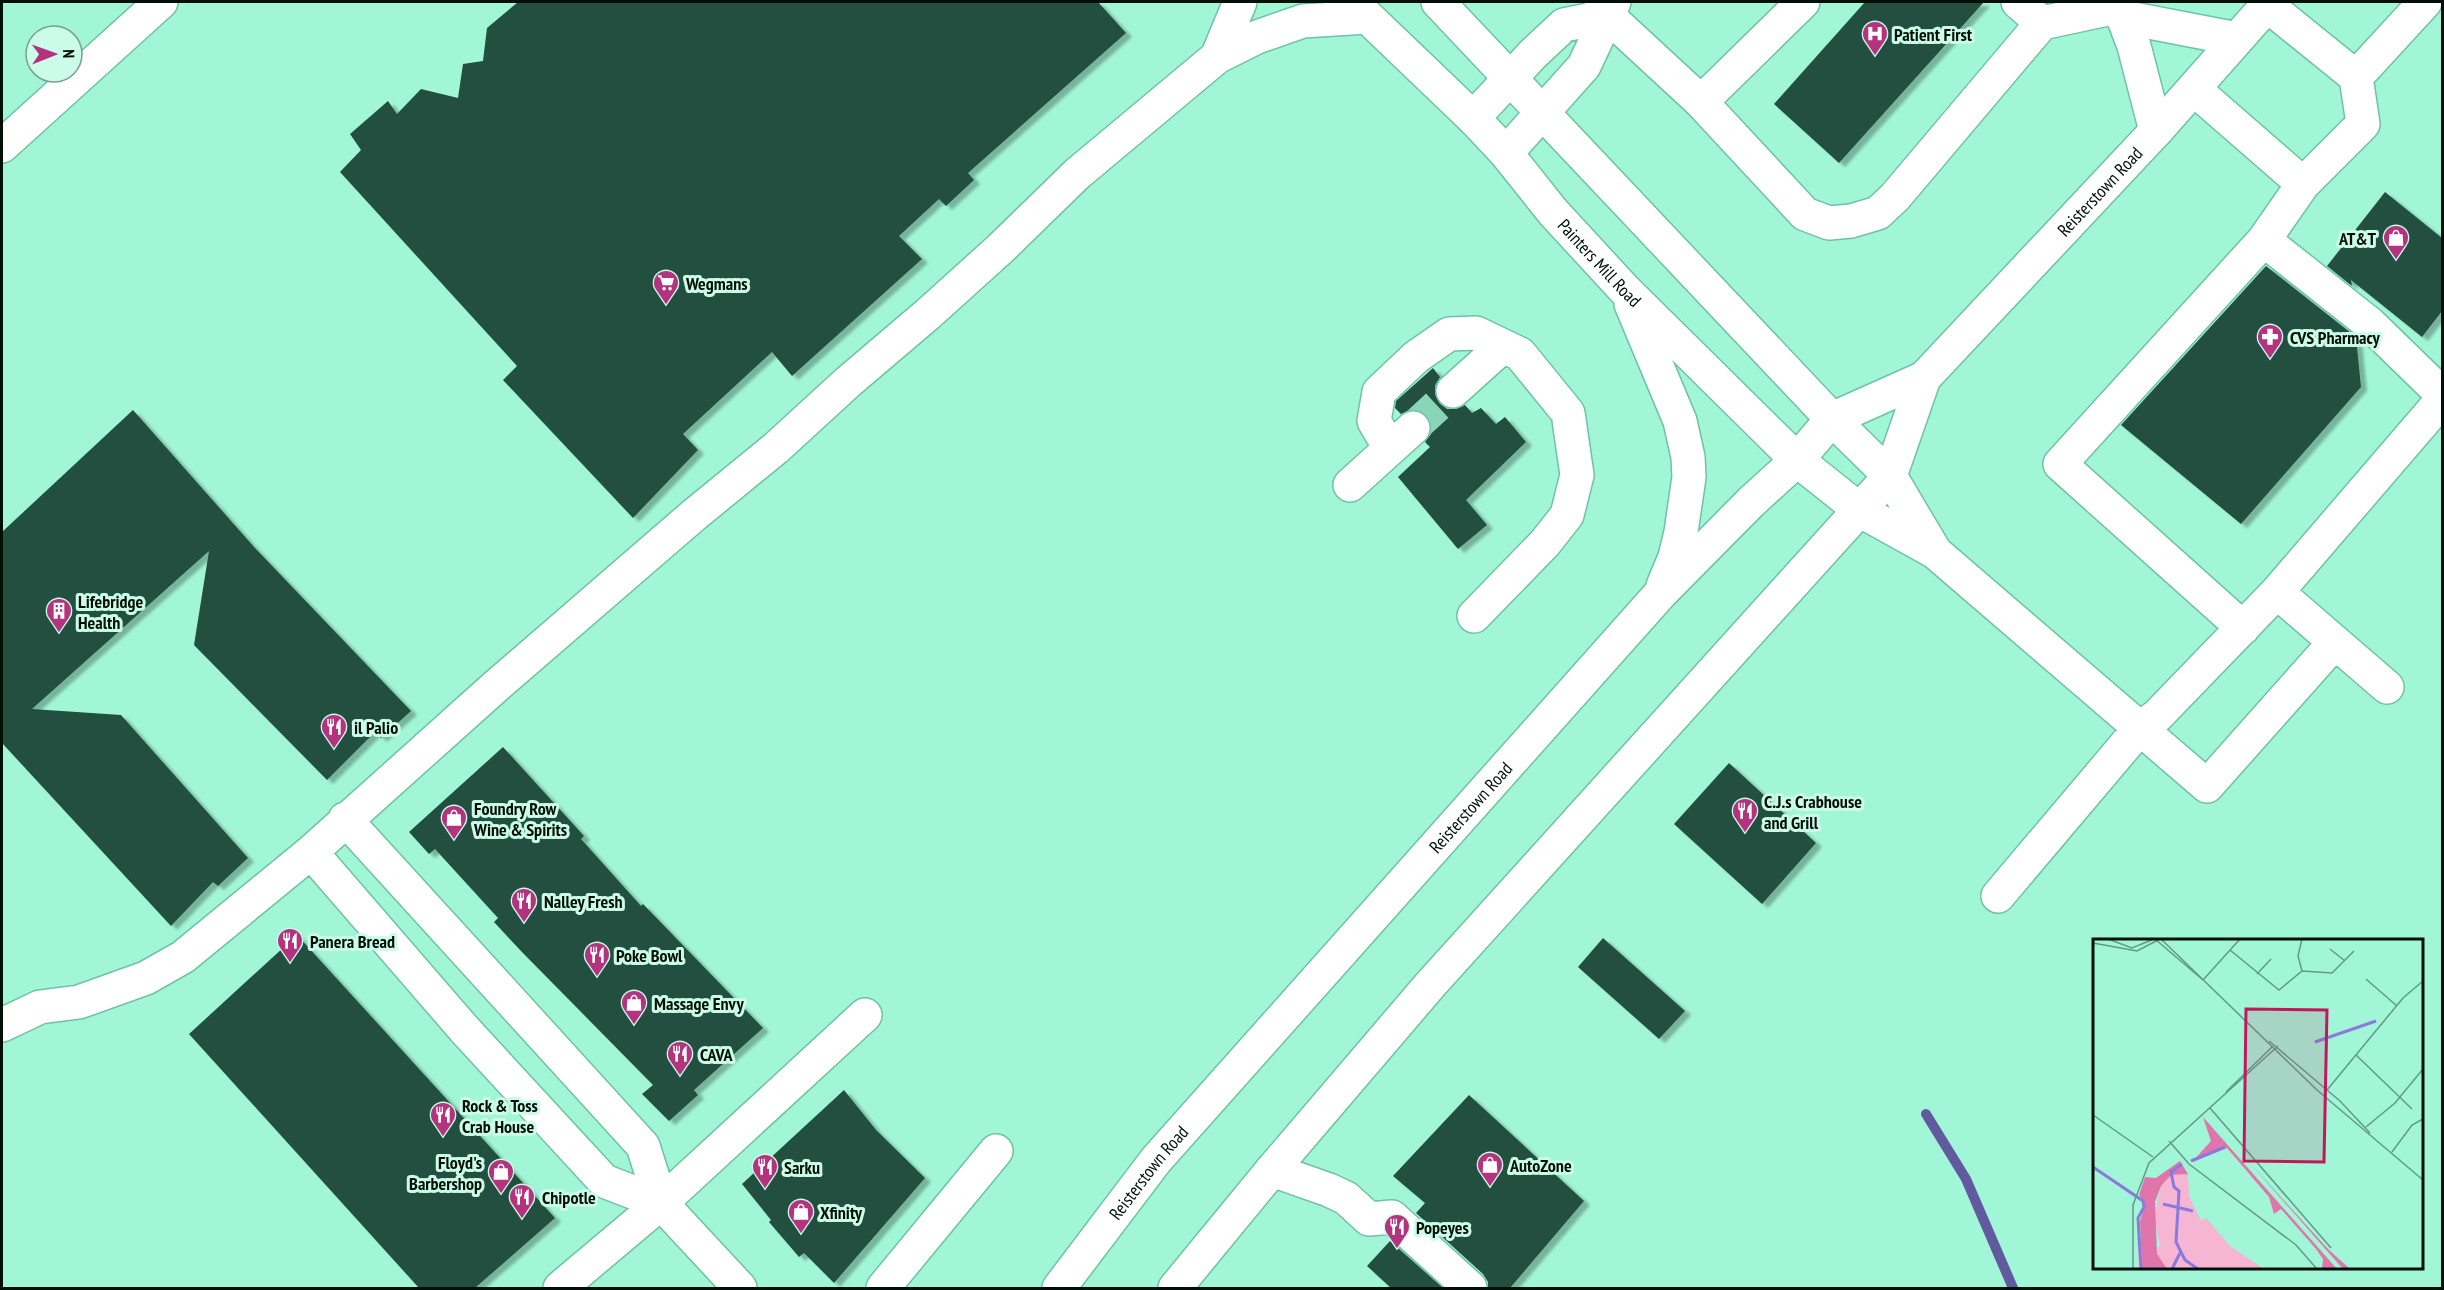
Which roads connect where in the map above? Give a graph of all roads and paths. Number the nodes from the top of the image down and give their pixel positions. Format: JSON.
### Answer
{"nodes":[{"id":1,"x":161,"y":2,"type":"edge"},
{"id":2,"x":1240,"y":2,"type":"edge"},
{"id":3,"x":1438,"y":2,"type":"edge"},
{"id":4,"x":1803,"y":2,"type":"edge"},
{"id":5,"x":2018,"y":2,"type":"edge"},
{"id":6,"x":2425,"y":2,"type":"edge"},
{"id":7,"x":2269,"y":3,"type":"edge"},
{"id":8,"x":1608,"y":6,"type":"edge"},
{"id":9,"x":2116,"y":7,"type":"edge"},
{"id":10,"x":1360,"y":9,"type":"edge"},
{"id":11,"x":2042,"y":23,"type":"junction"},
{"id":12,"x":2236,"y":39,"type":"junction"},
{"id":13,"x":1217,"y":57,"type":"junction"},
{"id":14,"x":2356,"y":77,"type":"junction"},
{"id":15,"x":1512,"y":78,"type":"junction"},
{"id":16,"x":2194,"y":89,"type":"junction"},
{"id":17,"x":1701,"y":102,"type":"junction"},
{"id":18,"x":1542,"y":113,"type":"junction"},
{"id":19,"x":1473,"y":118,"type":"junction"},
{"id":20,"x":2156,"y":131,"type":"junction"},
{"id":21,"x":2,"y":146,"type":"edge"},
{"id":22,"x":1506,"y":153,"type":"junction"},
{"id":23,"x":2303,"y":184,"type":"junction"},
{"id":24,"x":2264,"y":240,"type":"junction"},
{"id":25,"x":1624,"y":289,"type":"junction"},
{"id":26,"x":1503,"y":346,"type":"junction"},
{"id":27,"x":1924,"y":378,"type":"junction"},
{"id":28,"x":1453,"y":391,"type":"tunnel mouth"},
{"id":29,"x":2442,"y":394,"type":"edge"},
{"id":30,"x":2442,"y":400,"type":"edge"},
{"id":31,"x":1832,"y":419,"type":"junction"},
{"id":32,"x":1797,"y":460,"type":"junction"},
{"id":33,"x":1890,"y":476,"type":"junction"},
{"id":34,"x":1350,"y":485,"type":"dead end"},
{"id":35,"x":1861,"y":510,"type":"junction"},
{"id":36,"x":1935,"y":552,"type":"junction"},
{"id":37,"x":2277,"y":592,"type":"junction"},
{"id":38,"x":1660,"y":594,"type":"junction"},
{"id":39,"x":1474,"y":616,"type":"dead end"},
{"id":40,"x":2243,"y":628,"type":"junction"},
{"id":41,"x":2335,"y":642,"type":"junction"},
{"id":42,"x":2387,"y":687,"type":"dead end"},
{"id":43,"x":2140,"y":728,"type":"junction"},
{"id":44,"x":345,"y":819,"type":"junction"},
{"id":45,"x":311,"y":852,"type":"junction"},
{"id":46,"x":1998,"y":896,"type":"dead end"},
{"id":47,"x":865,"y":1015,"type":"dead end"},
{"id":48,"x":2,"y":1025,"type":"edge"},
{"id":49,"x":996,"y":1151,"type":"dead end"},
{"id":50,"x":1272,"y":1170,"type":"junction"},
{"id":51,"x":662,"y":1203,"type":"junction"},
{"id":52,"x":560,"y":1288,"type":"edge"},
{"id":53,"x":740,"y":1288,"type":"edge"},
{"id":54,"x":883,"y":1288,"type":"edge"},
{"id":55,"x":1059,"y":1288,"type":"edge"},
{"id":56,"x":1175,"y":1288,"type":"edge"},
{"id":57,"x":1470,"y":1288,"type":"edge"}],
"edges":[{"from":1,"to":21,"type":"main road"},
{"from":2,"to":13,"type":"main road"},
{"from":3,"to":15,"type":"main road"},
{"from":4,"to":17,"type":"main road"},
{"from":5,"to":11,"type":"main road"},
{"from":6,"to":14,"type":"main road"},
{"from":7,"to":12,"type":"main road","name":"Reisterstown Road"},
{"from":7,"to":14,"type":"main road"},
{"from":8,"to":15,"type":"main road"},
{"from":8,"to":17,"type":"main road"},
{"from":8,"to":18,"type":"main road"},
{"from":9,"to":11,"type":"main road"},
{"from":9,"to":12,"type":"main road"},
{"from":9,"to":20,"type":"main road"},
{"from":10,"to":13,"type":"main road"},
{"from":10,"to":19,"type":"main road","name":"Painters Mill Road"},
{"from":11,"to":17,"type":"main road"},
{"from":12,"to":16,"type":"main road","name":"Reisterstown Road"},
{"from":13,"to":44,"type":"main road"},
{"from":14,"to":23,"type":"main road"},
{"from":15,"to":18,"type":"main road"},
{"from":15,"to":19,"type":"main road"},
{"from":16,"to":20,"type":"main road","name":"Reisterstown Road"},
{"from":16,"to":23,"type":"main road"},
{"from":18,"to":22,"type":"main road"},
{"from":18,"to":31,"type":"main road"},
{"from":19,"to":22,"type":"main road","name":"Painters Mill Road"},
{"from":20,"to":27,"type":"main road","name":"Reisterstown Road"},
{"from":22,"to":25,"type":"main road","name":"Painters Mill Road"},
{"from":23,"to":24,"type":"main road"},
{"from":24,"to":29,"type":"main road"},
{"from":24,"to":40,"type":"main road"},
{"from":25,"to":32,"type":"main road","name":"Painters Mill Road"},
{"from":25,"to":38,"type":"main road"},
{"from":26,"to":28,"type":"main road"},
{"from":26,"to":34,"type":"main road"},
{"from":26,"to":39,"type":"main road"},
{"from":27,"to":31,"type":"main road","name":"Reisterstown Road"},
{"from":27,"to":33,"type":"main road","name":"Reisterstown Road"},
{"from":30,"to":37,"type":"main road"},
{"from":31,"to":32,"type":"main road","name":"Reisterstown Road"},
{"from":31,"to":33,"type":"main road"},
{"from":32,"to":35,"type":"main road","name":"Painters Mill Road"},
{"from":32,"to":38,"type":"main road","name":"Reisterstown Road"},
{"from":33,"to":35,"type":"main road","name":"Reisterstown Road"},
{"from":33,"to":36,"type":"main road"},
{"from":35,"to":36,"type":"main road","name":"Painters Mill Road"},
{"from":35,"to":50,"type":"main road","name":"Reisterstown Road"},
{"from":36,"to":43,"type":"main road"},
{"from":37,"to":40,"type":"main road"},
{"from":37,"to":41,"type":"main road"},
{"from":38,"to":55,"type":"main road","name":"Reisterstown Road"},
{"from":40,"to":43,"type":"main road"},
{"from":41,"to":42,"type":"main road"},
{"from":41,"to":43,"type":"main road"},
{"from":43,"to":46,"type":"main road"},
{"from":44,"to":45,"type":"main road"},
{"from":44,"to":51,"type":"main road"},
{"from":45,"to":48,"type":"main road"},
{"from":45,"to":51,"type":"main road"},
{"from":47,"to":51,"type":"main road"},
{"from":49,"to":54,"type":"main road"},
{"from":50,"to":56,"type":"main road","name":"Reisterstown Road"},
{"from":50,"to":57,"type":"main road"},
{"from":51,"to":52,"type":"main road"},
{"from":51,"to":53,"type":"main road"}]}
